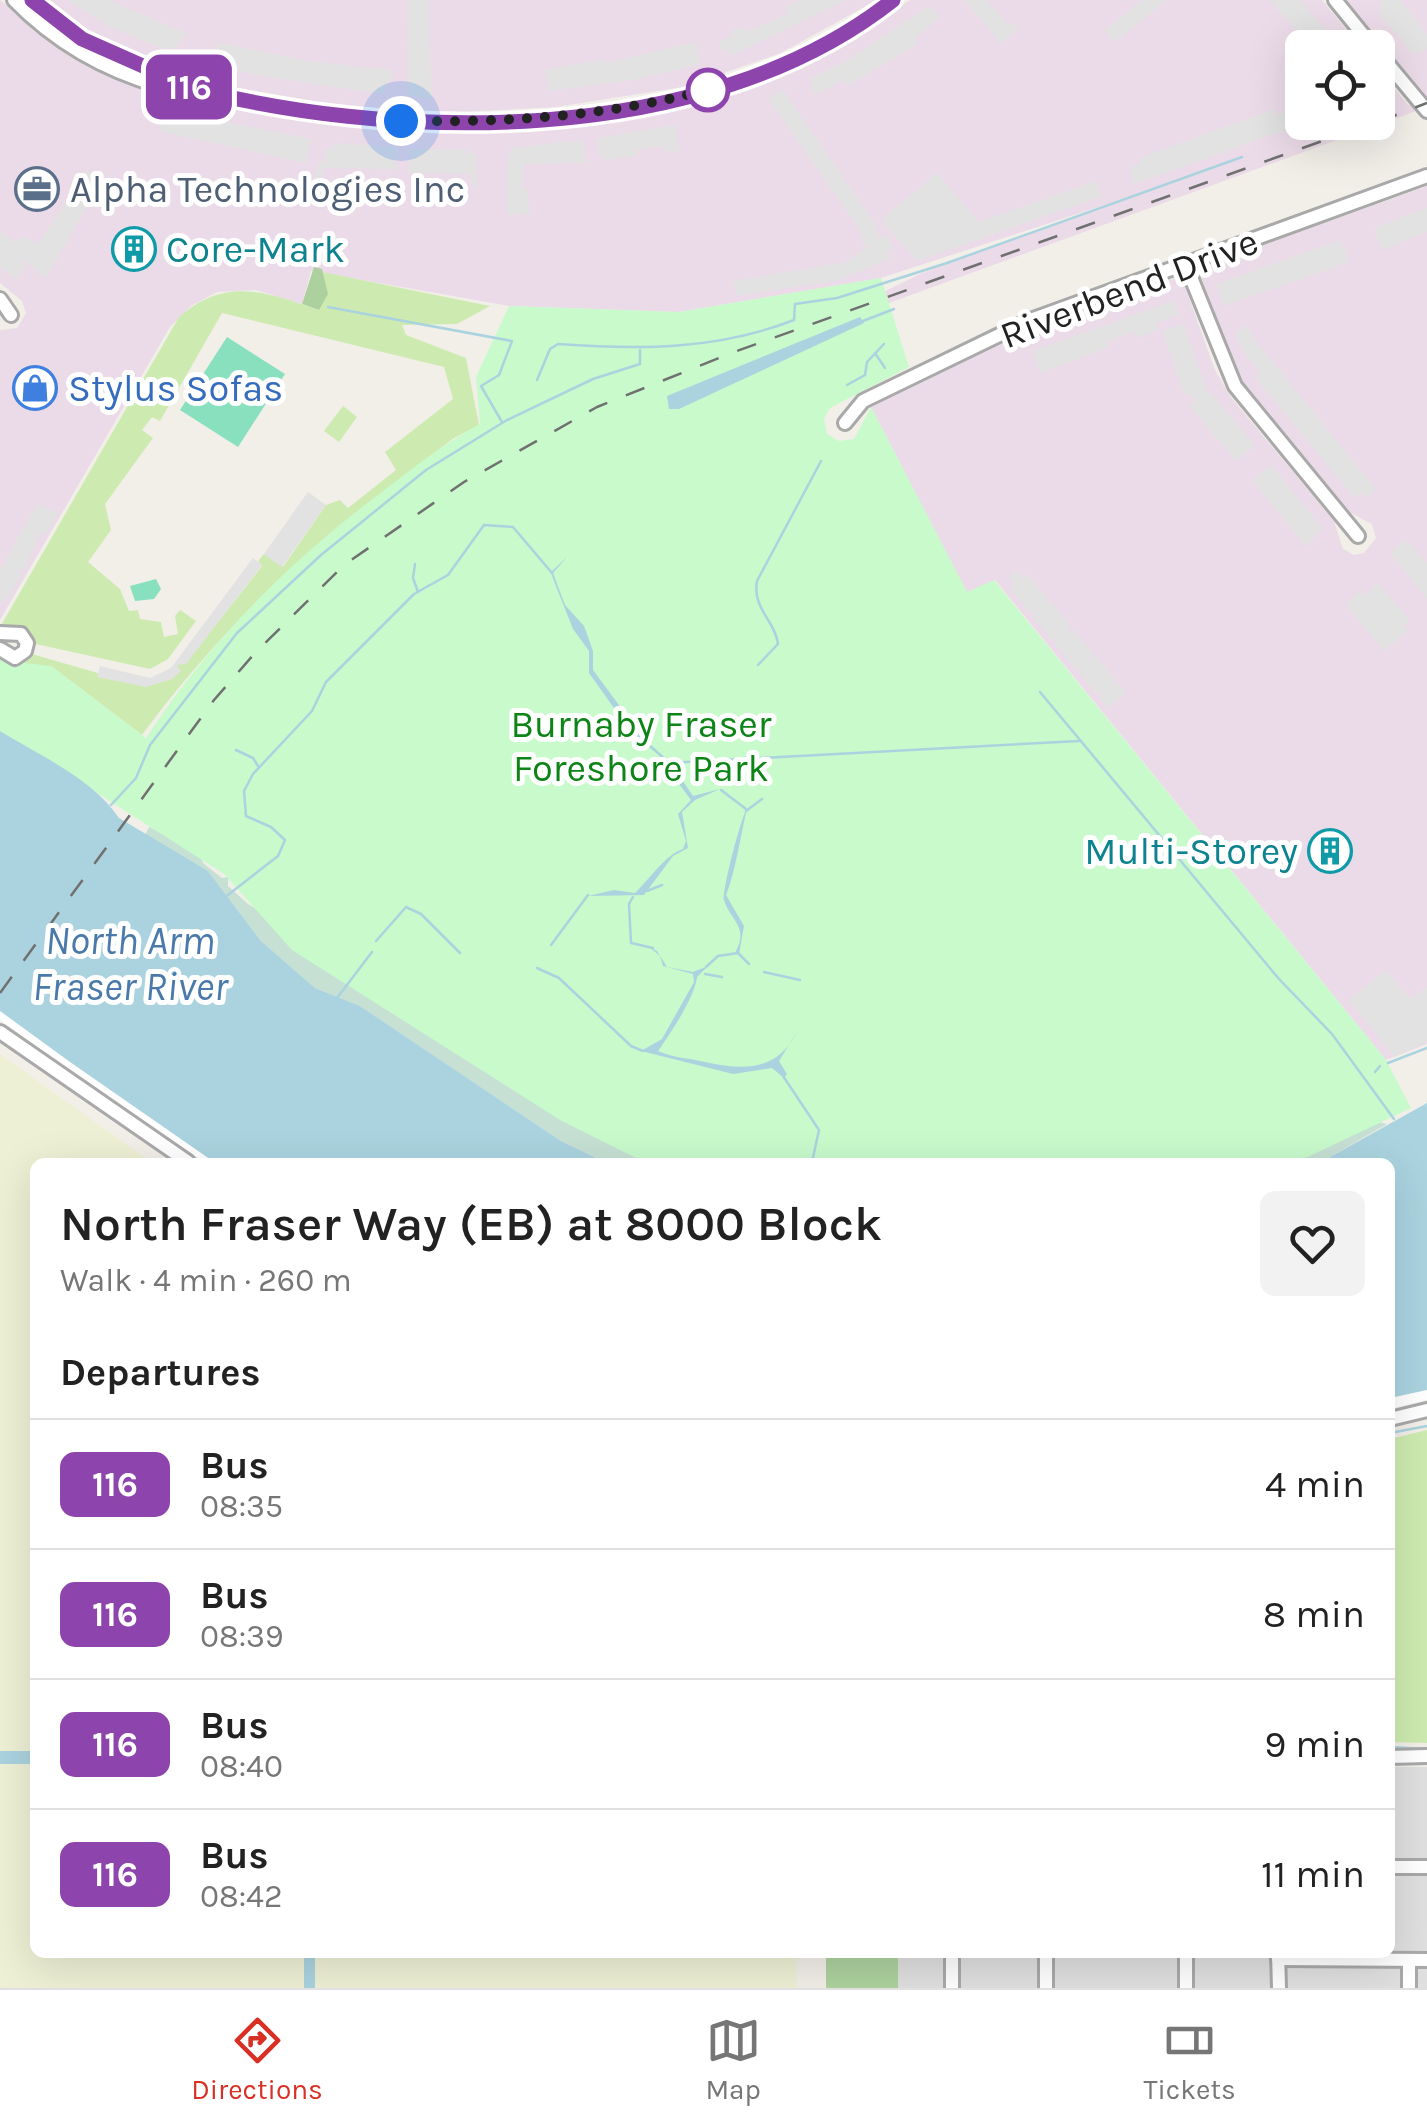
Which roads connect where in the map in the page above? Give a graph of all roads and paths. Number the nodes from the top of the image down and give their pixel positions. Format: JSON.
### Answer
{"nodes":[{"id":1,"x":14,"y":0,"type":"edge"},
{"id":2,"x":32,"y":0,"type":"edge"},
{"id":3,"x":893,"y":0,"type":"edge"},
{"id":4,"x":1335,"y":0,"type":"edge"},
{"id":5,"x":1360,"y":30,"type":"edge"},
{"id":6,"x":1395,"y":73,"type":"edge"},
{"id":7,"x":168,"y":82,"type":"junction"},
{"id":8,"x":1427,"y":111,"type":"edge"},
{"id":9,"x":1427,"y":176,"type":"edge"},
{"id":10,"x":1186,"y":265,"type":"junction"},
{"id":11,"x":0,"y":299,"type":"edge"},
{"id":12,"x":11,"y":316,"type":"dead end"},
{"id":13,"x":845,"y":423,"type":"dead end"},
{"id":14,"x":1358,"y":536,"type":"dead end"},
{"id":15,"x":0,"y":633,"type":"edge"},
{"id":16,"x":0,"y":649,"type":"edge"},
{"id":17,"x":0,"y":1032,"type":"edge"},
{"id":18,"x":182,"y":1158,"type":"edge"},
{"id":19,"x":1427,"y":1410,"type":"edge"},
{"id":20,"x":1395,"y":1418,"type":"edge"},
{"id":21,"x":1427,"y":1756,"type":"edge"},
{"id":22,"x":1395,"y":1757,"type":"edge"},
{"id":23,"x":1395,"y":1866,"type":"edge"},
{"id":24,"x":1427,"y":1867,"type":"edge"},
{"id":25,"x":952,"y":1958,"type":"edge"},
{"id":26,"x":1046,"y":1958,"type":"edge"},
{"id":27,"x":1186,"y":1958,"type":"edge"},
{"id":28,"x":1278,"y":1958,"type":"edge"},
{"id":29,"x":1344,"y":1958,"type":"edge"},
{"id":30,"x":1409,"y":1960,"type":"junction"},
{"id":31,"x":1427,"y":1960,"type":"edge"},
{"id":32,"x":952,"y":1988,"type":"edge"},
{"id":33,"x":1046,"y":1988,"type":"edge"},
{"id":34,"x":1186,"y":1988,"type":"edge"},
{"id":35,"x":1278,"y":1988,"type":"edge"},
{"id":36,"x":1409,"y":1988,"type":"edge"}],
"edges":[{"from":1,"to":7,"type":"street"},
{"from":2,"to":7,"type":"street"},
{"from":3,"to":7,"type":"street"},
{"from":4,"to":5,"type":"street"},
{"from":6,"to":8,"type":"street"},
{"from":9,"to":10,"type":"street","name":"Riverbend Drive"},
{"from":10,"to":13,"type":"street","name":"Riverbend Drive"},
{"from":10,"to":14,"type":"street"},
{"from":11,"to":12,"type":"street"},
{"from":15,"to":16,"type":"street"},
{"from":17,"to":18,"type":"street"},
{"from":19,"to":20,"type":"street"},
{"from":21,"to":22,"type":"street"},
{"from":23,"to":24,"type":"street"},
{"from":25,"to":32,"type":"street"},
{"from":26,"to":33,"type":"street"},
{"from":27,"to":34,"type":"street"},
{"from":28,"to":35,"type":"street"},
{"from":29,"to":30,"type":"street"},
{"from":30,"to":31,"type":"street"},
{"from":30,"to":36,"type":"street"}]}
